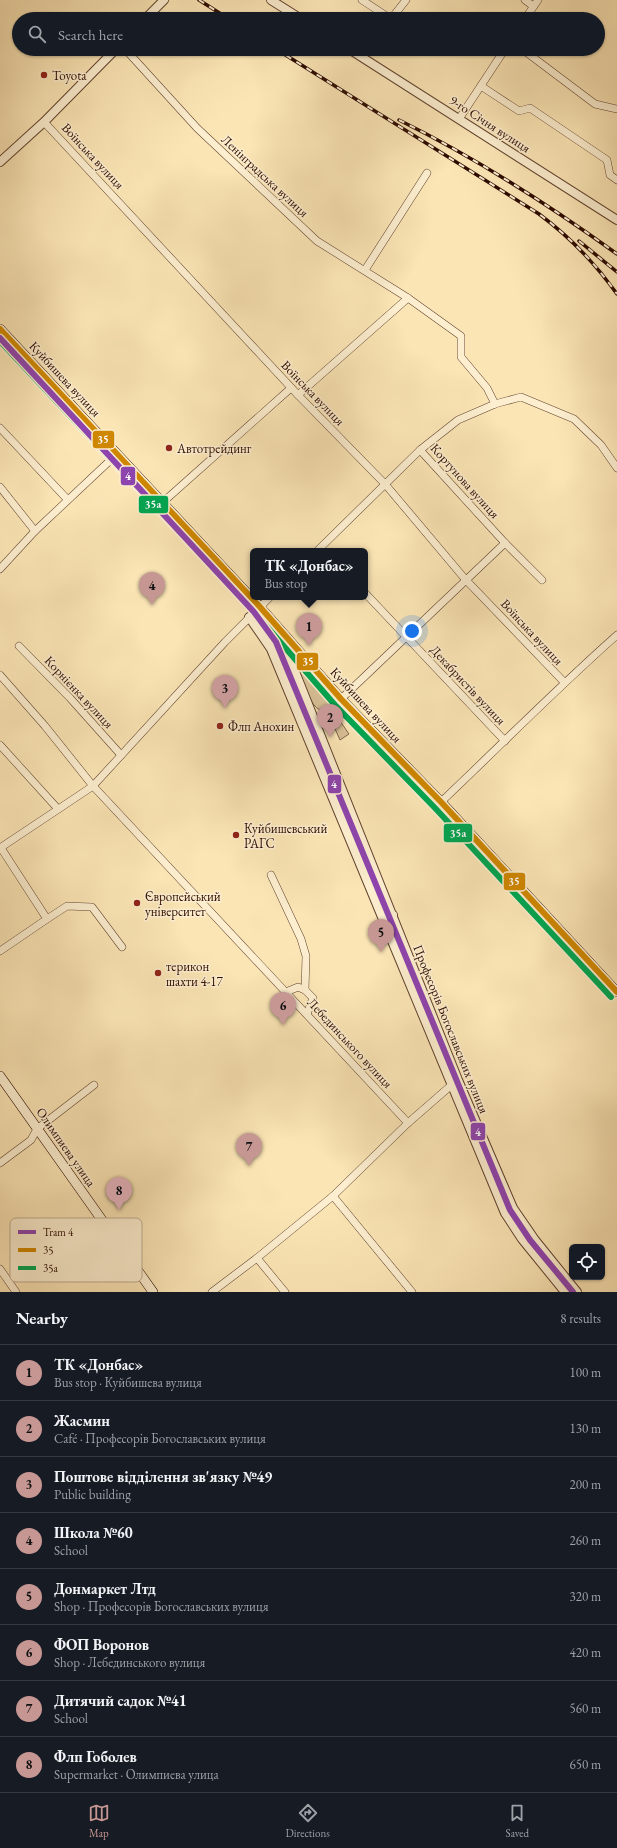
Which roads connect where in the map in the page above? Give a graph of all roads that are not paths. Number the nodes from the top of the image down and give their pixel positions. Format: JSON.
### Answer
{"nodes":[{"id":1,"x":164,"y":0,"type":"edge"},
{"id":2,"x":271,"y":0,"type":"edge"},
{"id":3,"x":362,"y":0,"type":"edge"},
{"id":4,"x":406,"y":0,"type":"edge"},
{"id":5,"x":524,"y":0,"type":"edge"},
{"id":6,"x":535,"y":3,"type":"edge"},
{"id":7,"x":152,"y":12,"type":"edge"},
{"id":8,"x":290,"y":12,"type":"edge"},
{"id":9,"x":380,"y":12,"type":"edge"},
{"id":10,"x":397,"y":12,"type":"edge"},
{"id":11,"x":529,"y":12,"type":"edge"},
{"id":12,"x":109,"y":56,"type":"edge"},
{"id":13,"x":131,"y":56,"type":"edge"},
{"id":14,"x":360,"y":56,"type":"edge"},
{"id":15,"x":500,"y":56,"type":"edge"},
{"id":16,"x":531,"y":56,"type":"edge"},
{"id":17,"x":481,"y":86,"type":"junction"},
{"id":18,"x":617,"y":109,"type":"edge"},
{"id":19,"x":460,"y":119,"type":"junction"},
{"id":20,"x":44,"y":122,"type":"junction"},
{"id":21,"x":0,"y":162,"type":"edge"},
{"id":22,"x":427,"y":173,"type":"dead end"},
{"id":23,"x":617,"y":180,"type":"edge"},
{"id":24,"x":617,"y":220,"type":"edge"},
{"id":25,"x":364,"y":270,"type":"junction"},
{"id":26,"x":408,"y":298,"type":"junction"},
{"id":27,"x":0,"y":329,"type":"edge"},
{"id":28,"x":291,"y":388,"type":"junction"},
{"id":29,"x":298,"y":395,"type":"junction"},
{"id":30,"x":495,"y":404,"type":"junction"},
{"id":31,"x":0,"y":428,"type":"edge"},
{"id":32,"x":420,"y":450,"type":"junction"},
{"id":33,"x":117,"y":454,"type":"junction"},
{"id":34,"x":617,"y":468,"type":"edge"},
{"id":35,"x":385,"y":484,"type":"junction"},
{"id":36,"x":0,"y":487,"type":"edge"},
{"id":37,"x":67,"y":499,"type":"junction"},
{"id":38,"x":162,"y":503,"type":"junction"},
{"id":39,"x":35,"y":531,"type":"junction"},
{"id":40,"x":505,"y":543,"type":"junction"},
{"id":41,"x":323,"y":548,"type":"edge"},
{"id":42,"x":0,"y":569,"type":"edge"},
{"id":43,"x":466,"y":579,"type":"junction"},
{"id":44,"x":542,"y":580,"type":"dead end"},
{"id":45,"x":250,"y":596,"type":"edge"},
{"id":46,"x":368,"y":596,"type":"edge"},
{"id":47,"x":253,"y":600,"type":"edge"},
{"id":48,"x":267,"y":600,"type":"edge"},
{"id":49,"x":260,"y":607,"type":"junction"},
{"id":50,"x":249,"y":617,"type":"junction"},
{"id":51,"x":271,"y":620,"type":"junction"},
{"id":52,"x":617,"y":635,"type":"edge"},
{"id":53,"x":406,"y":636,"type":"junction"},
{"id":54,"x":19,"y":646,"type":"dead end"},
{"id":55,"x":0,"y":676,"type":"edge"},
{"id":56,"x":564,"y":682,"type":"junction"},
{"id":57,"x":341,"y":699,"type":"junction"},
{"id":58,"x":505,"y":741,"type":"junction"},
{"id":59,"x":0,"y":745,"type":"edge"},
{"id":60,"x":121,"y":755,"type":"junction"},
{"id":61,"x":93,"y":786,"type":"junction"},
{"id":62,"x":440,"y":802,"type":"junction"},
{"id":63,"x":58,"y":809,"type":"junction"},
{"id":64,"x":1,"y":848,"type":"edge"},
{"id":65,"x":271,"y":876,"type":"dead end"},
{"id":66,"x":393,"y":915,"type":"junction"},
{"id":67,"x":47,"y":919,"type":"junction"},
{"id":68,"x":387,"y":929,"type":"junction"},
{"id":69,"x":122,"y":947,"type":"dead end"},
{"id":70,"x":0,"y":951,"type":"edge"},
{"id":71,"x":305,"y":990,"type":"junction"},
{"id":72,"x":286,"y":992,"type":"junction"},
{"id":73,"x":617,"y":992,"type":"edge"},
{"id":74,"x":307,"y":1014,"type":"junction"},
{"id":75,"x":0,"y":1076,"type":"edge"},
{"id":76,"x":455,"y":1082,"type":"junction"},
{"id":77,"x":94,"y":1085,"type":"dead end"},
{"id":78,"x":408,"y":1123,"type":"junction"},
{"id":79,"x":37,"y":1129,"type":"junction"},
{"id":80,"x":0,"y":1163,"type":"edge"},
{"id":81,"x":332,"y":1196,"type":"junction"},
{"id":82,"x":100,"y":1218,"type":"edge"},
{"id":83,"x":257,"y":1258,"type":"junction"},
{"id":84,"x":0,"y":1269,"type":"edge"},
{"id":85,"x":142,"y":1277,"type":"edge"},
{"id":86,"x":16,"y":1292,"type":"edge"},
{"id":87,"x":153,"y":1292,"type":"edge"},
{"id":88,"x":212,"y":1292,"type":"edge"},
{"id":89,"x":285,"y":1292,"type":"edge"},
{"id":90,"x":412,"y":1292,"type":"edge"},
{"id":91,"x":565,"y":1292,"type":"edge"},
{"id":92,"x":577,"y":1292,"type":"edge"}],
"edges":[{"from":1,"to":7,"type":"street"},
{"from":2,"to":8,"type":"street"},
{"from":3,"to":9,"type":"street"},
{"from":4,"to":10,"type":"street"},
{"from":5,"to":6,"type":"street"},
{"from":6,"to":11,"type":"street"},
{"from":12,"to":20,"type":"street"},
{"from":13,"to":25,"type":"street","name":"Ленінградська вулиця"},
{"from":14,"to":19,"type":"street","name":"9-го Січня вулиця"},
{"from":15,"to":17,"type":"street"},
{"from":16,"to":18,"type":"street"},
{"from":17,"to":19,"type":"street"},
{"from":17,"to":23,"type":"street"},
{"from":19,"to":24,"type":"street","name":"9-го Січня вулиця"},
{"from":20,"to":21,"type":"street"},
{"from":20,"to":28,"type":"street","name":"Воїнська вулиця"},
{"from":22,"to":25,"type":"street"},
{"from":25,"to":26,"type":"street","name":"Ленінградська вулиця"},
{"from":26,"to":29,"type":"street"},
{"from":26,"to":30,"type":"street","name":"Ленінградська вулиця"},
{"from":27,"to":33,"type":"main road","name":"Куйбишева вулиця"},
{"from":28,"to":29,"type":"street","name":"Воїнська вулиця"},
{"from":28,"to":38,"type":"street"},
{"from":29,"to":35,"type":"street","name":"Воїнська вулиця"},
{"from":30,"to":32,"type":"street","name":"Кортунова вулиця"},
{"from":30,"to":34,"type":"street","name":"Кортунова вулиця"},
{"from":31,"to":37,"type":"street"},
{"from":32,"to":35,"type":"street"},
{"from":32,"to":40,"type":"street","name":"Кортунова вулиця"},
{"from":33,"to":37,"type":"street"},
{"from":33,"to":38,"type":"main road","name":"Куйбишева вулиця"},
{"from":35,"to":41,"type":"street"},
{"from":35,"to":43,"type":"street","name":"Воїнська вулиця"},
{"from":36,"to":39,"type":"street"},
{"from":37,"to":39,"type":"street"},
{"from":38,"to":45,"type":"main road","name":"Куйбишева вулиця"},
{"from":39,"to":42,"type":"street"},
{"from":40,"to":43,"type":"street"},
{"from":40,"to":44,"type":"street","name":"Кортунова вулиця"},
{"from":43,"to":53,"type":"street"},
{"from":43,"to":56,"type":"street","name":"Воїнська вулиця"},
{"from":46,"to":53,"type":"street","name":"Декабристів вулиця"},
{"from":47,"to":49,"type":"main road","name":"Куйбишева вулиця"},
{"from":48,"to":49,"type":"street"},
{"from":49,"to":50,"type":"street"},
{"from":49,"to":51,"type":"main road","name":"Куйбишева вулиця"},
{"from":50,"to":60,"type":"street"},
{"from":50,"to":68,"type":"street","name":"Професорів Богославських вулиця"},
{"from":51,"to":57,"type":"main road","name":"Куйбишева вулиця"},
{"from":51,"to":66,"type":"street","name":"Професорів Богославських вулиця"},
{"from":52,"to":56,"type":"street"},
{"from":53,"to":57,"type":"street"},
{"from":53,"to":58,"type":"street","name":"Декабристів вулиця"},
{"from":54,"to":60,"type":"street","name":"Корнієнка вулиця"},
{"from":55,"to":61,"type":"street"},
{"from":56,"to":58,"type":"street"},
{"from":57,"to":62,"type":"main road","name":"Куйбишева вулиця"},
{"from":58,"to":62,"type":"street"},
{"from":59,"to":63,"type":"street"},
{"from":60,"to":61,"type":"street"},
{"from":61,"to":63,"type":"street"},
{"from":61,"to":72,"type":"street","name":"Лебединського вулиця"},
{"from":62,"to":73,"type":"main road","name":"Куйбишева вулиця"},
{"from":63,"to":64,"type":"street"},
{"from":64,"to":67,"type":"street"},
{"from":65,"to":71,"type":"street"},
{"from":66,"to":68,"type":"street"},
{"from":66,"to":76,"type":"street","name":"Професорів Богославських вулиця"},
{"from":67,"to":69,"type":"street"},
{"from":67,"to":70,"type":"street"},
{"from":68,"to":76,"type":"street","name":"Професорів Богославських вулиця"},
{"from":71,"to":72,"type":"street"},
{"from":71,"to":74,"type":"street"},
{"from":72,"to":74,"type":"street","name":"Лебединського вулиця"},
{"from":74,"to":78,"type":"street","name":"Лебединського вулиця"},
{"from":75,"to":79,"type":"main road","name":"Олимпиева улица"},
{"from":76,"to":78,"type":"street"},
{"from":76,"to":91,"type":"street","name":"Професорів Богославських вулиця"},
{"from":76,"to":92,"type":"street","name":"Професорів Богославських вулиця"},
{"from":77,"to":79,"type":"street"},
{"from":78,"to":81,"type":"street"},
{"from":79,"to":80,"type":"street"},
{"from":79,"to":82,"type":"main road","name":"Олимпиева улица"},
{"from":81,"to":83,"type":"street"},
{"from":81,"to":90,"type":"street"},
{"from":83,"to":88,"type":"street"},
{"from":83,"to":89,"type":"street"},
{"from":84,"to":86,"type":"street"},
{"from":85,"to":87,"type":"main road","name":"Олимпиева улица"}]}
